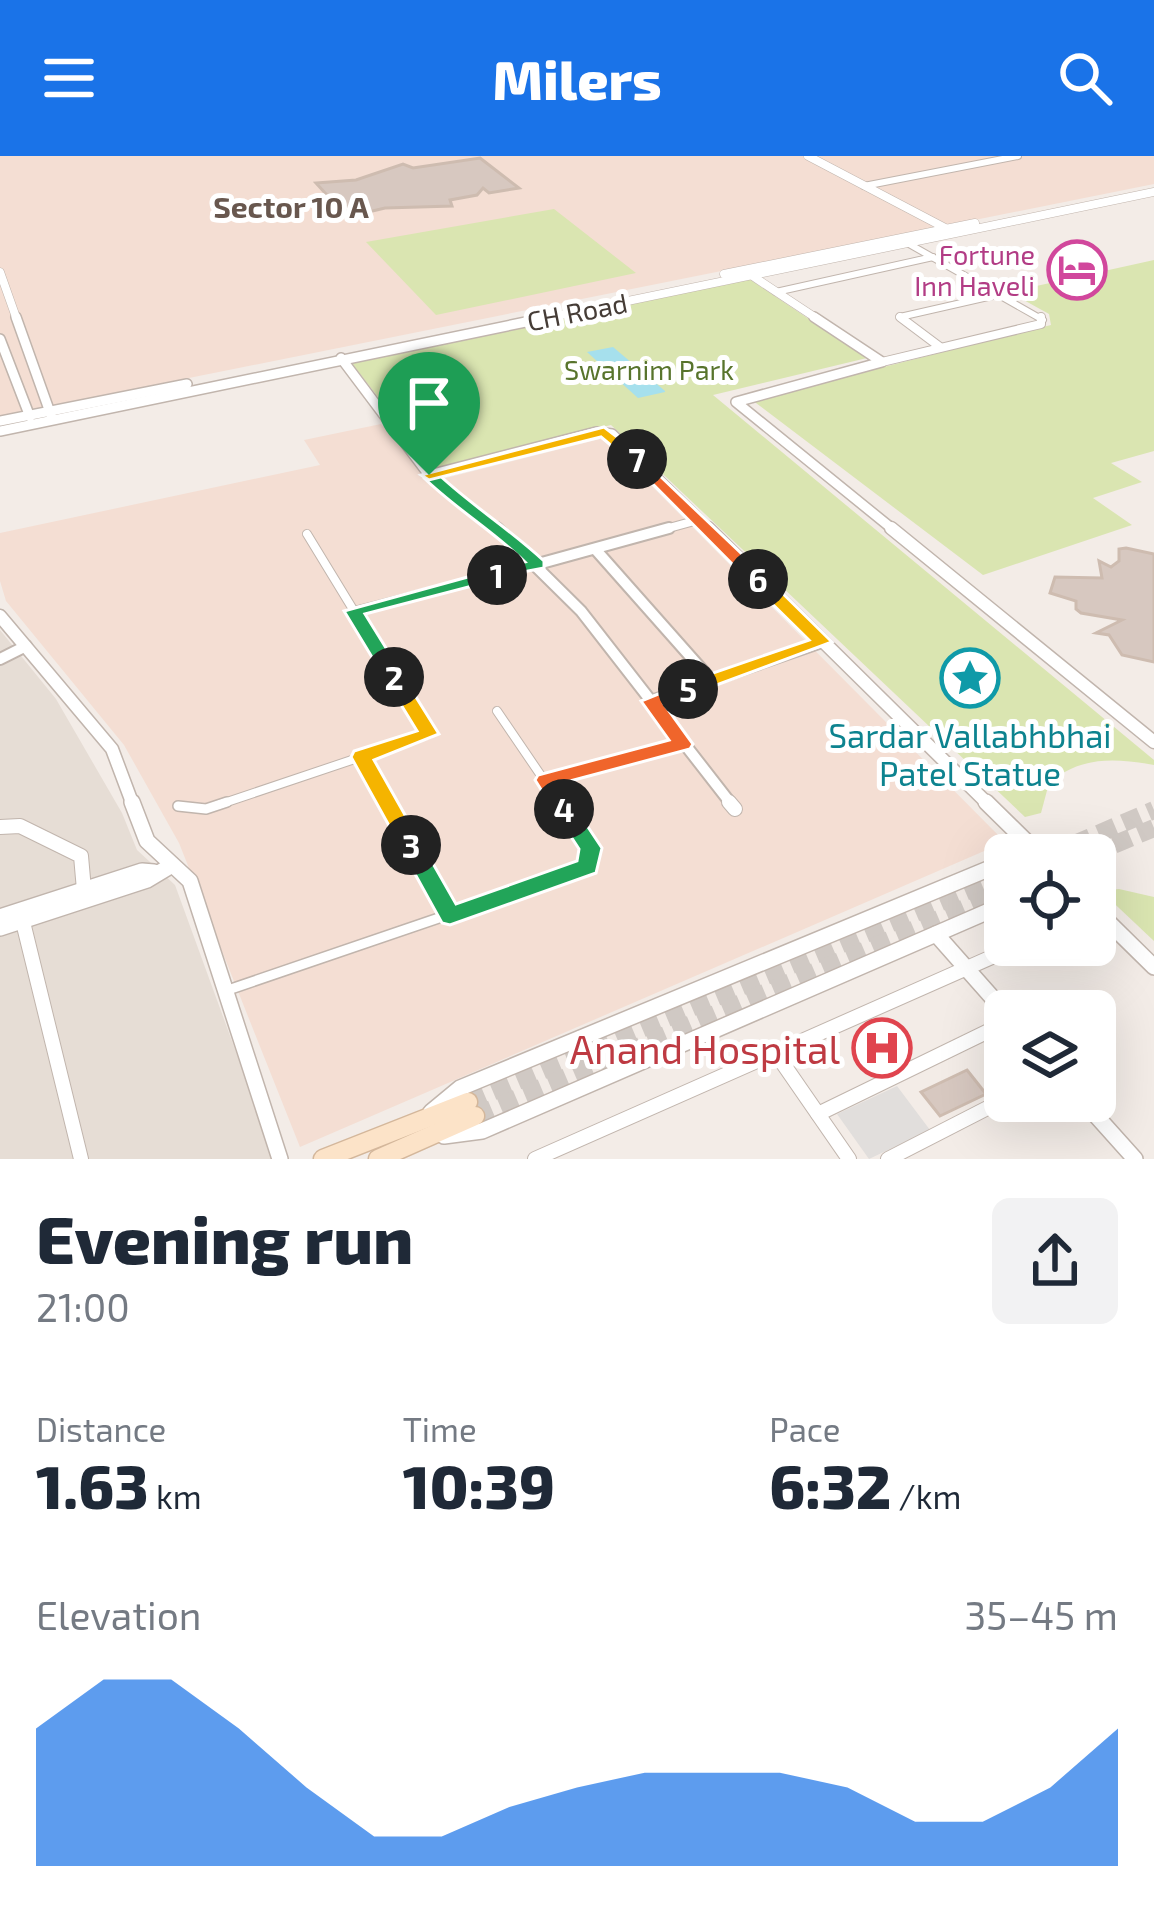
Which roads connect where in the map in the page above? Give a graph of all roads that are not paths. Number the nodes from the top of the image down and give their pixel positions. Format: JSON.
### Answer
{"nodes":[{"id":1,"x":812,"y":156,"type":"edge"},
{"id":2,"x":942,"y":156,"type":"edge"},
{"id":3,"x":1018,"y":156,"type":"edge"},
{"id":4,"x":963,"y":166,"type":"junction"},
{"id":5,"x":866,"y":185,"type":"junction"},
{"id":6,"x":1154,"y":189,"type":"edge"},
{"id":7,"x":956,"y":232,"type":"junction"},
{"id":8,"x":900,"y":238,"type":"junction"},
{"id":9,"x":913,"y":245,"type":"junction"},
{"id":10,"x":933,"y":256,"type":"junction"},
{"id":11,"x":0,"y":272,"type":"edge"},
{"id":12,"x":748,"y":273,"type":"junction"},
{"id":13,"x":776,"y":292,"type":"junction"},
{"id":14,"x":1001,"y":294,"type":"junction"},
{"id":15,"x":0,"y":339,"type":"edge"},
{"id":16,"x":940,"y":347,"type":"junction"},
{"id":17,"x":340,"y":357,"type":"junction"},
{"id":18,"x":882,"y":362,"type":"junction"},
{"id":19,"x":51,"y":416,"type":"junction"},
{"id":20,"x":31,"y":420,"type":"junction"},
{"id":21,"x":0,"y":421,"type":"edge"},
{"id":22,"x":0,"y":431,"type":"edge"},
{"id":23,"x":429,"y":475,"type":"junction"},
{"id":24,"x":698,"y":520,"type":"junction"},
{"id":25,"x":307,"y":535,"type":"dead end"},
{"id":26,"x":596,"y":550,"type":"junction"},
{"id":27,"x":538,"y":564,"type":"junction"},
{"id":28,"x":354,"y":611,"type":"junction"},
{"id":29,"x":0,"y":616,"type":"edge"},
{"id":30,"x":822,"y":642,"type":"junction"},
{"id":31,"x":26,"y":646,"type":"junction"},
{"id":32,"x":0,"y":658,"type":"edge"},
{"id":33,"x":712,"y":681,"type":"junction"},
{"id":34,"x":651,"y":701,"type":"junction"},
{"id":35,"x":496,"y":711,"type":"dead end"},
{"id":36,"x":1154,"y":742,"type":"edge"},
{"id":37,"x":683,"y":744,"type":"junction"},
{"id":38,"x":362,"y":757,"type":"junction"},
{"id":39,"x":545,"y":780,"type":"junction"},
{"id":40,"x":178,"y":806,"type":"dead end"},
{"id":41,"x":735,"y":809,"type":"dead end"},
{"id":42,"x":0,"y":827,"type":"edge"},
{"id":43,"x":1013,"y":834,"type":"edge"},
{"id":44,"x":172,"y":866,"type":"junction"},
{"id":45,"x":984,"y":871,"type":"edge"},
{"id":46,"x":154,"y":872,"type":"junction"},
{"id":47,"x":84,"y":890,"type":"junction"},
{"id":48,"x":984,"y":913,"type":"edge"},
{"id":49,"x":21,"y":916,"type":"junction"},
{"id":50,"x":450,"y":916,"type":"junction"},
{"id":51,"x":0,"y":917,"type":"edge"},
{"id":52,"x":0,"y":928,"type":"edge"},
{"id":53,"x":1116,"y":930,"type":"edge"},
{"id":54,"x":935,"y":934,"type":"junction"},
{"id":55,"x":984,"y":960,"type":"edge"},
{"id":56,"x":1154,"y":967,"type":"edge"},
{"id":57,"x":966,"y":968,"type":"junction"},
{"id":58,"x":228,"y":990,"type":"junction"},
{"id":59,"x":986,"y":990,"type":"edge"},
{"id":60,"x":984,"y":1033,"type":"edge"},
{"id":61,"x":776,"y":1052,"type":"junction"},
{"id":62,"x":471,"y":1109,"type":"tunnel mouth"},
{"id":63,"x":984,"y":1110,"type":"edge"},
{"id":64,"x":818,"y":1114,"type":"junction"},
{"id":65,"x":1102,"y":1122,"type":"edge"},
{"id":66,"x":423,"y":1130,"type":"junction"},
{"id":67,"x":81,"y":1159,"type":"edge"},
{"id":68,"x":280,"y":1159,"type":"edge"},
{"id":69,"x":323,"y":1159,"type":"edge"},
{"id":70,"x":378,"y":1159,"type":"edge"},
{"id":71,"x":535,"y":1159,"type":"edge"},
{"id":72,"x":849,"y":1159,"type":"edge"},
{"id":73,"x":888,"y":1159,"type":"edge"},
{"id":74,"x":1135,"y":1159,"type":"edge"}],
"edges":[{"from":1,"to":5,"type":"street"},
{"from":2,"to":4,"type":"street"},
{"from":3,"to":4,"type":"street"},
{"from":4,"to":5,"type":"street"},
{"from":5,"to":7,"type":"street"},
{"from":6,"to":7,"type":"street","name":"CH Road"},
{"from":7,"to":8,"type":"street","name":"CH Road"},
{"from":7,"to":9,"type":"street","name":"CH Road"},
{"from":8,"to":9,"type":"street"},
{"from":8,"to":12,"type":"street","name":"CH Road"},
{"from":9,"to":10,"type":"street"},
{"from":9,"to":12,"type":"street","name":"CH Road"},
{"from":10,"to":13,"type":"street"},
{"from":10,"to":14,"type":"street"},
{"from":11,"to":19,"type":"street"},
{"from":12,"to":13,"type":"street"},
{"from":12,"to":17,"type":"street","name":"CH Road"},
{"from":13,"to":18,"type":"street"},
{"from":14,"to":16,"type":"street"},
{"from":14,"to":16,"type":"street"},
{"from":15,"to":20,"type":"street"},
{"from":16,"to":18,"type":"street"},
{"from":17,"to":19,"type":"street","name":"CH Road"},
{"from":17,"to":23,"type":"street"},
{"from":18,"to":36,"type":"street"},
{"from":19,"to":20,"type":"street","name":"CH Road"},
{"from":20,"to":21,"type":"street","name":"CH Road"},
{"from":20,"to":22,"type":"street","name":"CH Road"},
{"from":23,"to":24,"type":"street"},
{"from":23,"to":27,"type":"street"},
{"from":24,"to":26,"type":"street"},
{"from":24,"to":30,"type":"street"},
{"from":25,"to":28,"type":"street"},
{"from":26,"to":27,"type":"street"},
{"from":26,"to":33,"type":"street"},
{"from":27,"to":28,"type":"street"},
{"from":27,"to":34,"type":"street"},
{"from":28,"to":38,"type":"street"},
{"from":29,"to":31,"type":"street"},
{"from":30,"to":33,"type":"street"},
{"from":30,"to":43,"type":"street"},
{"from":31,"to":32,"type":"street"},
{"from":31,"to":44,"type":"street"},
{"from":33,"to":34,"type":"street"},
{"from":34,"to":37,"type":"street"},
{"from":35,"to":39,"type":"street"},
{"from":37,"to":39,"type":"street"},
{"from":37,"to":41,"type":"street"},
{"from":38,"to":40,"type":"street"},
{"from":38,"to":50,"type":"street"},
{"from":39,"to":50,"type":"street"},
{"from":42,"to":47,"type":"street"},
{"from":44,"to":46,"type":"street"},
{"from":44,"to":58,"type":"street"},
{"from":45,"to":66,"type":"street"},
{"from":46,"to":47,"type":"street"},
{"from":46,"to":49,"type":"street"},
{"from":47,"to":49,"type":"street"},
{"from":48,"to":54,"type":"street"},
{"from":49,"to":51,"type":"street"},
{"from":49,"to":52,"type":"street"},
{"from":49,"to":67,"type":"street"},
{"from":50,"to":58,"type":"street"},
{"from":53,"to":56,"type":"street"},
{"from":54,"to":57,"type":"street"},
{"from":54,"to":66,"type":"street"},
{"from":55,"to":57,"type":"street"},
{"from":57,"to":59,"type":"street"},
{"from":57,"to":61,"type":"street"},
{"from":58,"to":68,"type":"street"},
{"from":60,"to":64,"type":"street"},
{"from":61,"to":64,"type":"street"},
{"from":61,"to":71,"type":"street"},
{"from":62,"to":66,"type":"main road"},
{"from":63,"to":73,"type":"street"},
{"from":64,"to":72,"type":"street"},
{"from":65,"to":74,"type":"street"},
{"from":66,"to":69,"type":"main road"},
{"from":66,"to":70,"type":"main road"}]}
